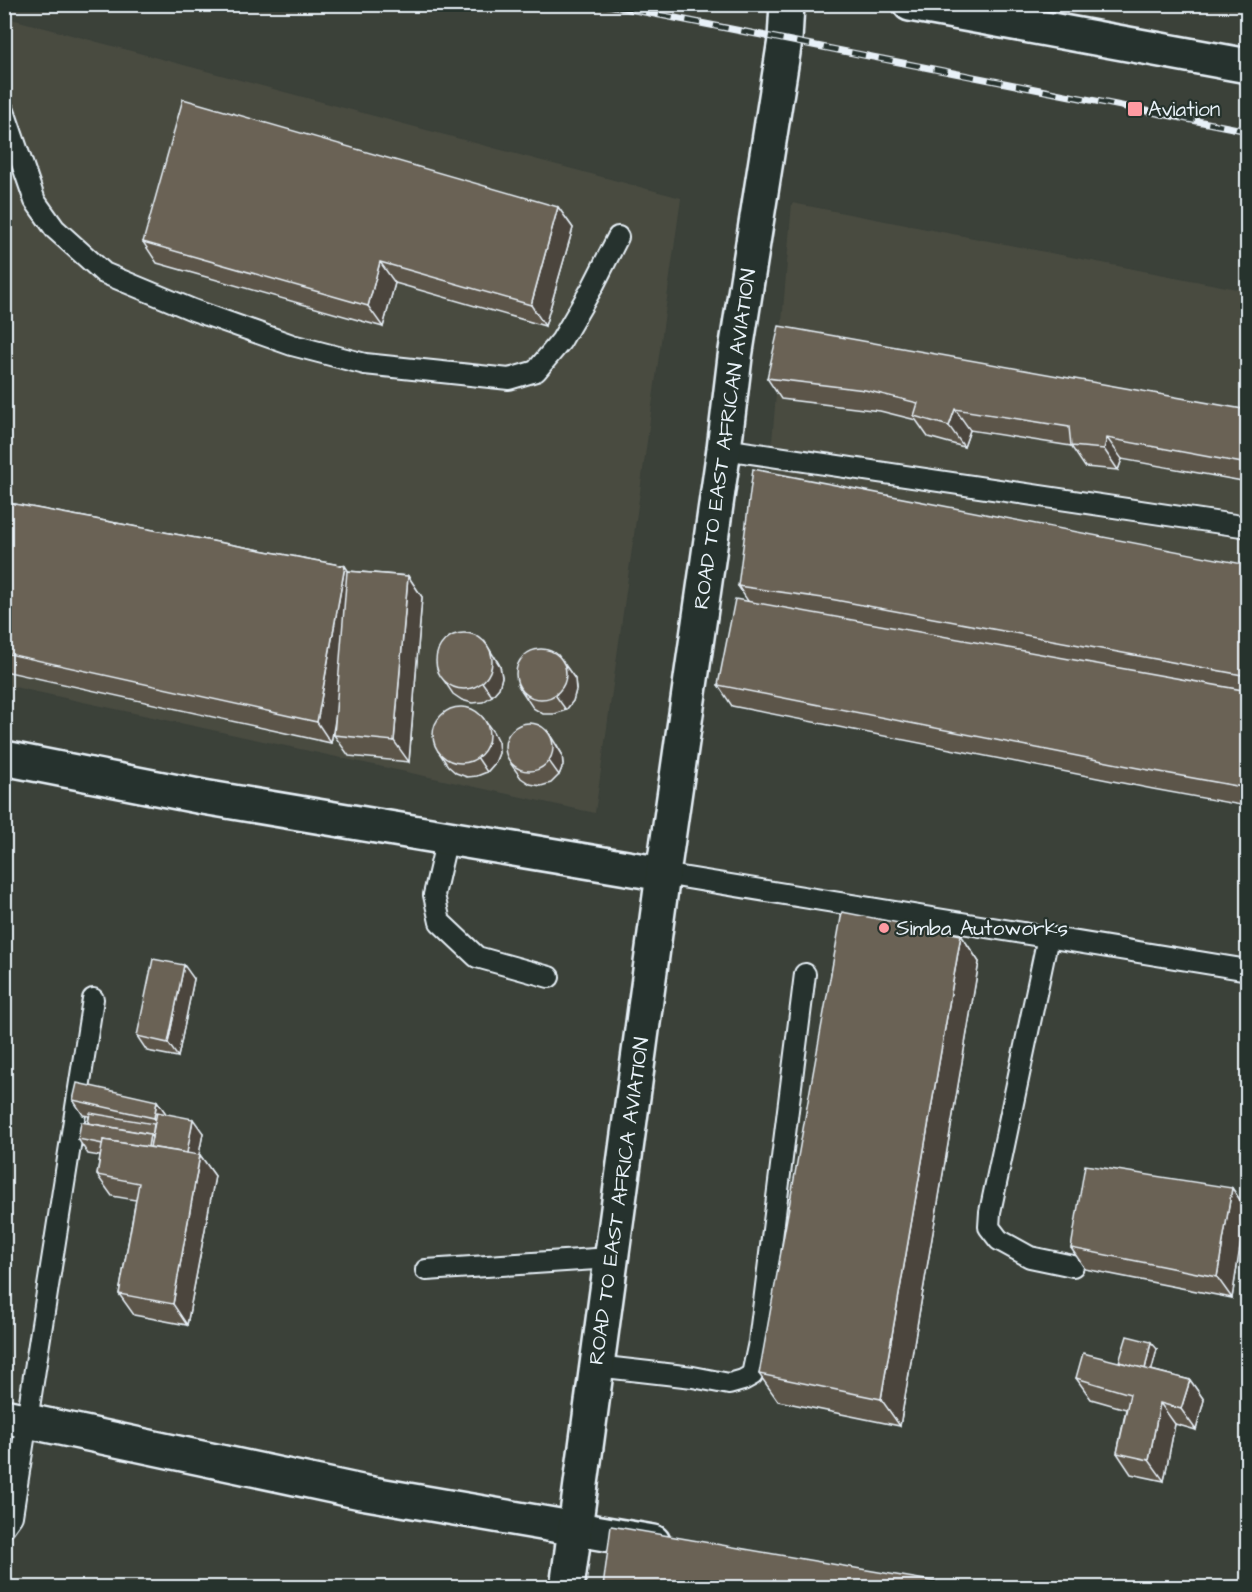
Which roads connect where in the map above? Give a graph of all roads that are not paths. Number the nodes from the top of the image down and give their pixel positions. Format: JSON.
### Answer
{"nodes":[{"id":1,"x":787,"y":4,"type":"edge"},
{"id":2,"x":910,"y":4,"type":"edge"},
{"id":3,"x":1248,"y":66,"type":"edge"},
{"id":4,"x":4,"y":111,"type":"edge"},
{"id":5,"x":618,"y":237,"type":"dead end"},
{"id":6,"x":724,"y":448,"type":"junction"},
{"id":7,"x":1248,"y":527,"type":"edge"},
{"id":8,"x":4,"y":758,"type":"edge"},
{"id":9,"x":447,"y":838,"type":"junction"},
{"id":10,"x":663,"y":874,"type":"junction"},
{"id":11,"x":1048,"y":937,"type":"junction"},
{"id":12,"x":1248,"y":970,"type":"edge"},
{"id":13,"x":806,"y":974,"type":"dead end"},
{"id":14,"x":549,"y":977,"type":"dead end"},
{"id":15,"x":93,"y":999,"type":"dead end"},
{"id":16,"x":611,"y":1258,"type":"junction"},
{"id":17,"x":1073,"y":1266,"type":"edge"},
{"id":18,"x":426,"y":1270,"type":"dead end"},
{"id":19,"x":596,"y":1366,"type":"junction"},
{"id":20,"x":16,"y":1418,"type":"edge"},
{"id":21,"x":4,"y":1527,"type":"edge"},
{"id":22,"x":575,"y":1528,"type":"junction"},
{"id":23,"x":679,"y":1547,"type":"edge"},
{"id":24,"x":567,"y":1587,"type":"edge"}],
"edges":[{"from":1,"to":6,"type":"street","name":"ROAD TO EAST AFRICAN AVIATION"},
{"from":2,"to":3,"type":"street"},
{"from":4,"to":5,"type":"lane"},
{"from":6,"to":7,"type":"lane"},
{"from":6,"to":10,"type":"street","name":"ROAD TO EAST AFRICAN AVIATION"},
{"from":8,"to":9,"type":"street"},
{"from":9,"to":10,"type":"street"},
{"from":9,"to":14,"type":"lane"},
{"from":10,"to":11,"type":"lane"},
{"from":10,"to":16,"type":"street","name":"ROAD TO EAST AFRICA AVIATION"},
{"from":11,"to":12,"type":"lane"},
{"from":11,"to":17,"type":"lane"},
{"from":13,"to":19,"type":"lane"},
{"from":15,"to":20,"type":"lane"},
{"from":16,"to":18,"type":"lane"},
{"from":16,"to":19,"type":"street","name":"ROAD TO EAST AFRICA AVIATION"},
{"from":19,"to":22,"type":"street","name":"ROAD TO EAST AFRICA AVIATION"},
{"from":20,"to":21,"type":"lane"},
{"from":20,"to":22,"type":"street"},
{"from":22,"to":23,"type":"street"},
{"from":22,"to":24,"type":"street","name":"ROAD TO EAST AFRICA AVIATION"}]}
